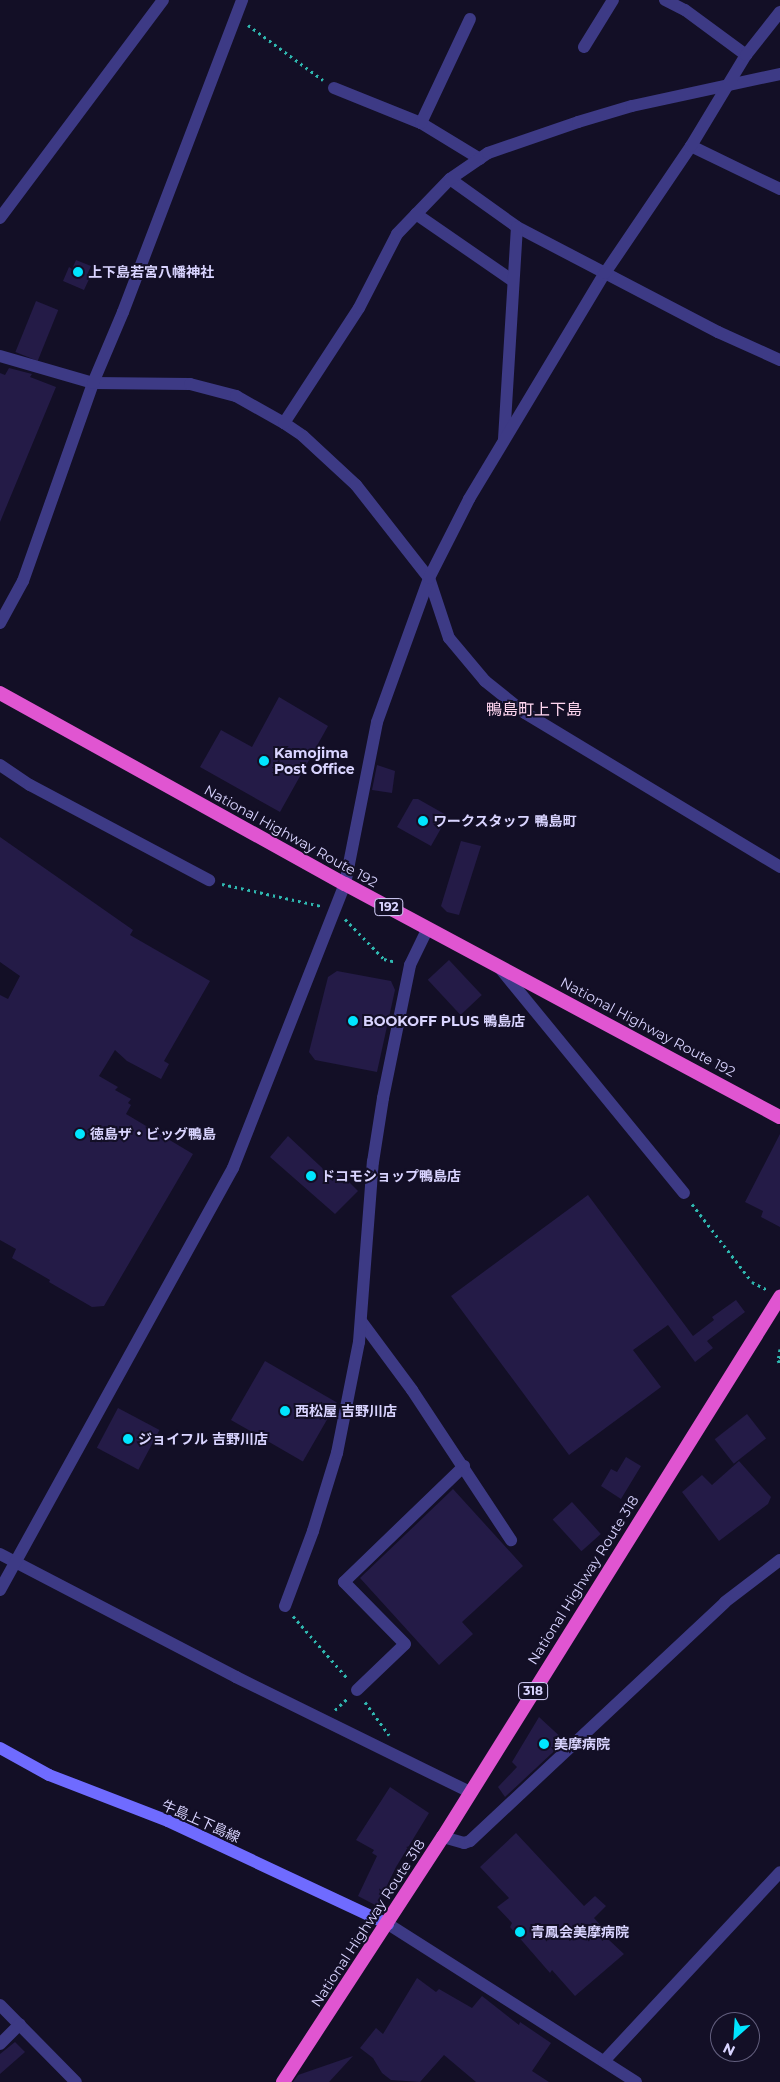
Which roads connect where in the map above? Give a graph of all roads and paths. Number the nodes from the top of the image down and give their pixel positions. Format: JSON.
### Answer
{"nodes":[{"id":1,"x":164,"y":0,"type":"edge"},
{"id":2,"x":242,"y":0,"type":"edge"},
{"id":3,"x":613,"y":0,"type":"edge"},
{"id":4,"x":664,"y":0,"type":"edge"},
{"id":5,"x":780,"y":12,"type":"edge"},
{"id":6,"x":237,"y":17,"type":"junction"},
{"id":7,"x":470,"y":19,"type":"dead end"},
{"id":8,"x":584,"y":47,"type":"dead end"},
{"id":9,"x":746,"y":55,"type":"junction"},
{"id":10,"x":780,"y":74,"type":"edge"},
{"id":11,"x":728,"y":83,"type":"junction"},
{"id":12,"x":334,"y":88,"type":"joint"},
{"id":13,"x":421,"y":124,"type":"junction"},
{"id":14,"x":691,"y":146,"type":"junction"},
{"id":15,"x":480,"y":159,"type":"junction"},
{"id":16,"x":450,"y":179,"type":"junction"},
{"id":17,"x":780,"y":189,"type":"edge"},
{"id":18,"x":416,"y":214,"type":"junction"},
{"id":19,"x":0,"y":218,"type":"edge"},
{"id":20,"x":517,"y":227,"type":"junction"},
{"id":21,"x":605,"y":273,"type":"junction"},
{"id":22,"x":514,"y":281,"type":"junction"},
{"id":23,"x":0,"y":356,"type":"edge"},
{"id":24,"x":780,"y":360,"type":"edge"},
{"id":25,"x":93,"y":383,"type":"junction"},
{"id":26,"x":284,"y":423,"type":"junction"},
{"id":27,"x":504,"y":439,"type":"junction"},
{"id":28,"x":429,"y":578,"type":"junction"},
{"id":29,"x":0,"y":623,"type":"edge"},
{"id":30,"x":0,"y":693,"type":"edge"},
{"id":31,"x":0,"y":765,"type":"edge"},
{"id":32,"x":780,"y":867,"type":"edge"},
{"id":33,"x":209,"y":880,"type":"joint"},
{"id":34,"x":345,"y":884,"type":"junction"},
{"id":35,"x":335,"y":909,"type":"junction"},
{"id":36,"x":428,"y":928,"type":"junction"},
{"id":37,"x":410,"y":965,"type":"junction"},
{"id":38,"x":497,"y":965,"type":"junction"},
{"id":39,"x":780,"y":1116,"type":"edge"},
{"id":40,"x":684,"y":1193,"type":"joint"},
{"id":41,"x":776,"y":1295,"type":"edge"},
{"id":42,"x":361,"y":1321,"type":"junction"},
{"id":43,"x":780,"y":1349,"type":"edge"},
{"id":44,"x":780,"y":1364,"type":"edge"},
{"id":45,"x":464,"y":1466,"type":"junction"},
{"id":46,"x":511,"y":1540,"type":"dead end"},
{"id":47,"x":0,"y":1554,"type":"edge"},
{"id":48,"x":780,"y":1560,"type":"edge"},
{"id":49,"x":16,"y":1562,"type":"junction"},
{"id":50,"x":0,"y":1590,"type":"edge"},
{"id":51,"x":285,"y":1606,"type":"dead end"},
{"id":52,"x":357,"y":1690,"type":"joint"},
{"id":53,"x":324,"y":1720,"type":"junction"},
{"id":54,"x":0,"y":1748,"type":"edge"},
{"id":55,"x":470,"y":1792,"type":"junction"},
{"id":56,"x":443,"y":1837,"type":"junction"},
{"id":57,"x":780,"y":1872,"type":"edge"},
{"id":58,"x":388,"y":1924,"type":"junction"},
{"id":59,"x":0,"y":2005,"type":"edge"},
{"id":60,"x":20,"y":2024,"type":"junction"},
{"id":61,"x":0,"y":2044,"type":"edge"},
{"id":62,"x":604,"y":2061,"type":"junction"},
{"id":63,"x":76,"y":2082,"type":"edge"},
{"id":64,"x":283,"y":2082,"type":"edge"},
{"id":65,"x":636,"y":2082,"type":"edge"}],
"edges":[{"from":1,"to":19,"type":"street"},
{"from":2,"to":6,"type":"street"},
{"from":3,"to":8,"type":"street"},
{"from":4,"to":9,"type":"street"},
{"from":5,"to":9,"type":"street"},
{"from":6,"to":12,"type":"path"},
{"from":6,"to":25,"type":"street"},
{"from":7,"to":13,"type":"street"},
{"from":9,"to":11,"type":"street"},
{"from":10,"to":11,"type":"street"},
{"from":11,"to":14,"type":"street"},
{"from":11,"to":15,"type":"street"},
{"from":12,"to":13,"type":"street"},
{"from":13,"to":15,"type":"street"},
{"from":14,"to":17,"type":"street"},
{"from":14,"to":21,"type":"street"},
{"from":15,"to":16,"type":"street"},
{"from":16,"to":18,"type":"street"},
{"from":16,"to":20,"type":"street"},
{"from":18,"to":22,"type":"street"},
{"from":18,"to":26,"type":"street"},
{"from":20,"to":21,"type":"street"},
{"from":20,"to":22,"type":"street"},
{"from":21,"to":24,"type":"street"},
{"from":21,"to":27,"type":"street"},
{"from":22,"to":27,"type":"street"},
{"from":23,"to":25,"type":"street"},
{"from":25,"to":26,"type":"street"},
{"from":25,"to":29,"type":"street"},
{"from":26,"to":28,"type":"street"},
{"from":27,"to":28,"type":"street"},
{"from":28,"to":32,"type":"street"},
{"from":28,"to":34,"type":"street"},
{"from":30,"to":34,"type":"highway","name":"National Highway Route 192","number":"192"},
{"from":31,"to":33,"type":"street"},
{"from":33,"to":35,"type":"path"},
{"from":34,"to":35,"type":"street"},
{"from":34,"to":36,"type":"highway","name":"National Highway Route 192","number":"192"},
{"from":35,"to":37,"type":"path"},
{"from":35,"to":49,"type":"street"},
{"from":36,"to":37,"type":"street"},
{"from":36,"to":38,"type":"highway","name":"National Highway Route 192","number":"192"},
{"from":37,"to":42,"type":"street"},
{"from":38,"to":39,"type":"highway","name":"National Highway Route 192","number":"192"},
{"from":38,"to":40,"type":"street"},
{"from":40,"to":41,"type":"path"},
{"from":41,"to":55,"type":"highway","name":"National Highway Route 318","number":"318"},
{"from":42,"to":45,"type":"street"},
{"from":42,"to":51,"type":"street"},
{"from":43,"to":44,"type":"path"},
{"from":45,"to":46,"type":"street"},
{"from":45,"to":52,"type":"street"},
{"from":47,"to":49,"type":"street"},
{"from":48,"to":56,"type":"street"},
{"from":49,"to":50,"type":"street"},
{"from":49,"to":53,"type":"street"},
{"from":52,"to":53,"type":"path"},
{"from":53,"to":55,"type":"street"},
{"from":54,"to":58,"type":"main road","name":"牛島上下島線"},
{"from":55,"to":56,"type":"highway","name":"National Highway Route 318","number":"318"},
{"from":56,"to":58,"type":"highway","name":"National Highway Route 318","number":"318"},
{"from":57,"to":62,"type":"street"},
{"from":58,"to":62,"type":"street"},
{"from":58,"to":64,"type":"highway","name":"National Highway Route 318","number":"318"},
{"from":59,"to":60,"type":"street"},
{"from":60,"to":61,"type":"street"},
{"from":60,"to":63,"type":"street"},
{"from":62,"to":65,"type":"street"}]}
